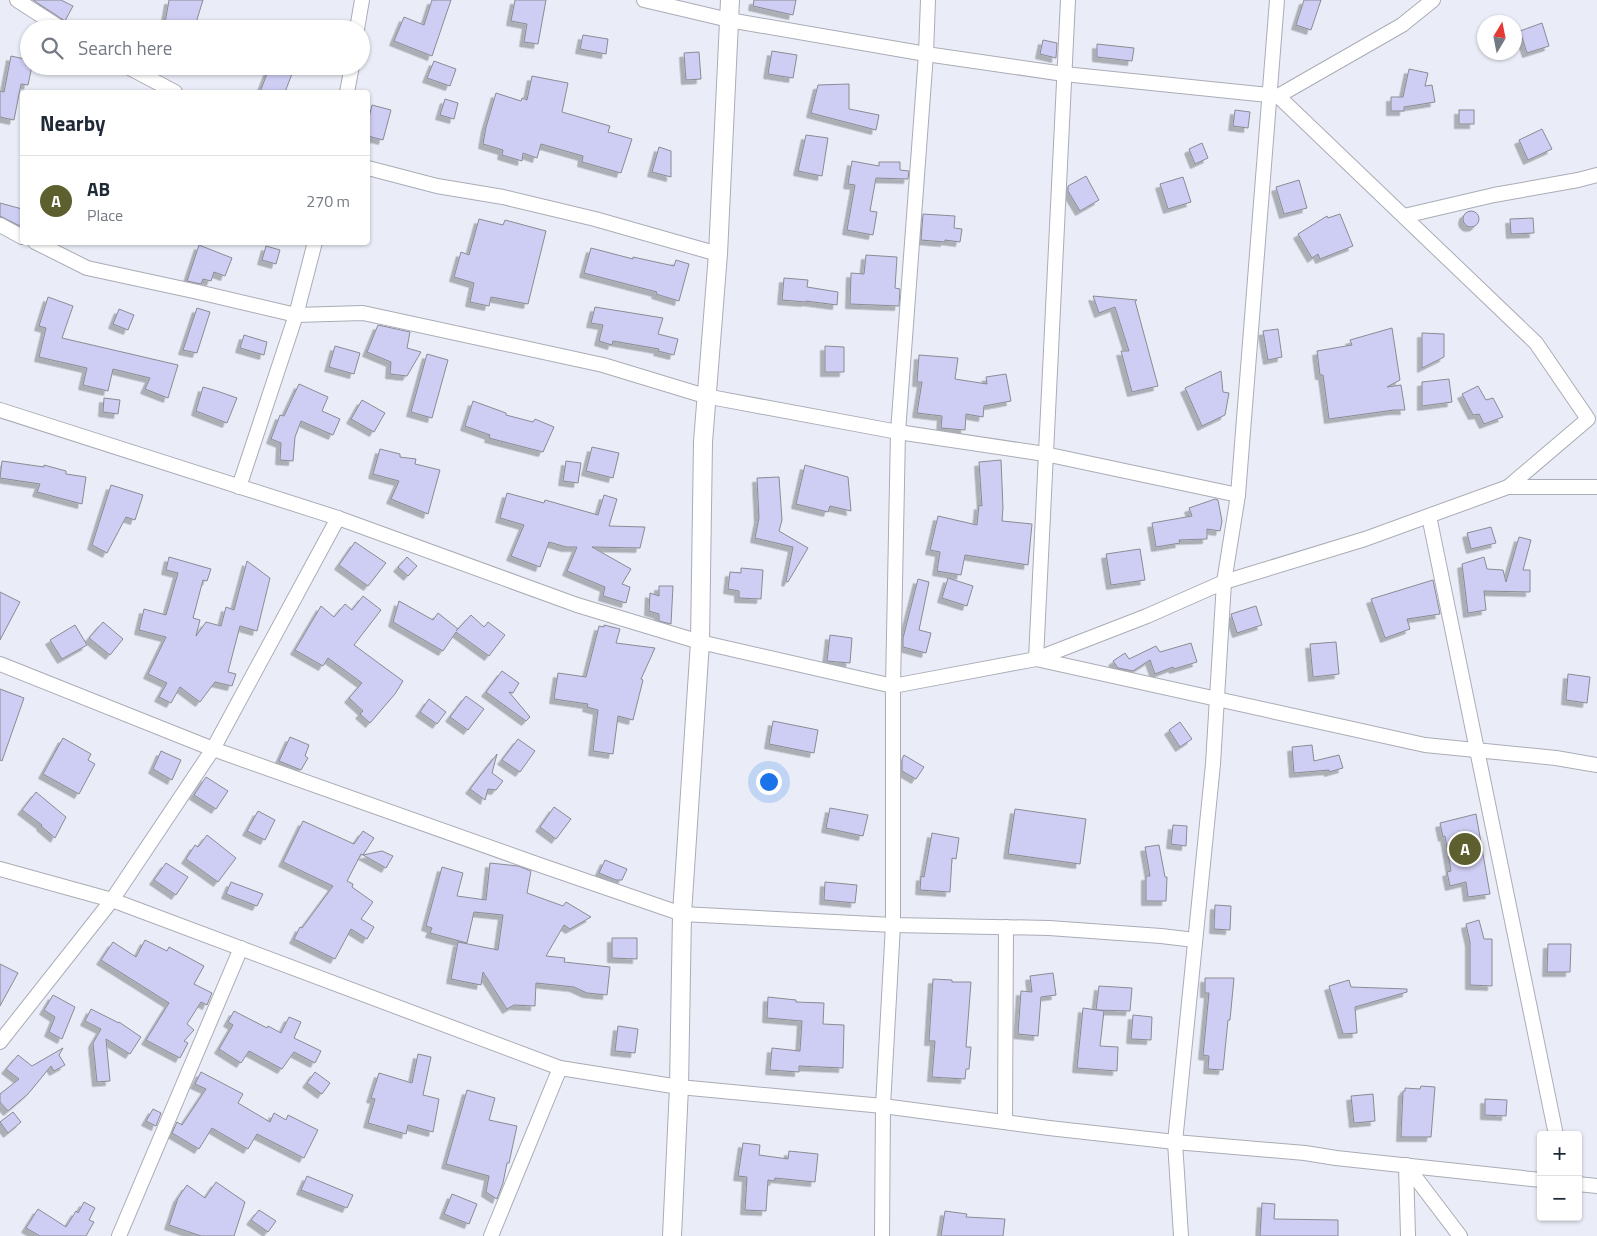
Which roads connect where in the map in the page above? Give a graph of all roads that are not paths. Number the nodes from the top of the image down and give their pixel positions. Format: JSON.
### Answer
{"nodes":[{"id":1,"x":17,"y":0,"type":"edge"},
{"id":2,"x":362,"y":0,"type":"edge"},
{"id":3,"x":644,"y":0,"type":"edge"},
{"id":4,"x":730,"y":0,"type":"edge"},
{"id":5,"x":928,"y":0,"type":"edge"},
{"id":6,"x":1068,"y":0,"type":"edge"},
{"id":7,"x":1277,"y":0,"type":"edge"},
{"id":8,"x":1434,"y":0,"type":"edge"},
{"id":9,"x":48,"y":20,"type":"edge"},
{"id":10,"x":359,"y":20,"type":"edge"},
{"id":11,"x":729,"y":20,"type":"junction"},
{"id":12,"x":926,"y":54,"type":"junction"},
{"id":13,"x":1064,"y":74,"type":"junction"},
{"id":14,"x":143,"y":75,"type":"edge"},
{"id":15,"x":350,"y":75,"type":"edge"},
{"id":16,"x":171,"y":90,"type":"edge"},
{"id":17,"x":347,"y":90,"type":"edge"},
{"id":18,"x":1274,"y":96,"type":"junction"},
{"id":19,"x":370,"y":169,"type":"edge"},
{"id":20,"x":1597,"y":175,"type":"edge"},
{"id":21,"x":1404,"y":216,"type":"junction"},
{"id":22,"x":0,"y":226,"type":"edge"},
{"id":23,"x":20,"y":235,"type":"edge"},
{"id":24,"x":41,"y":245,"type":"edge"},
{"id":25,"x":314,"y":245,"type":"edge"},
{"id":26,"x":718,"y":254,"type":"junction"},
{"id":27,"x":296,"y":315,"type":"junction"},
{"id":28,"x":706,"y":396,"type":"junction"},
{"id":29,"x":0,"y":410,"type":"edge"},
{"id":30,"x":1592,"y":417,"type":"edge"},
{"id":31,"x":898,"y":432,"type":"junction"},
{"id":32,"x":1045,"y":454,"type":"junction"},
{"id":33,"x":239,"y":487,"type":"junction"},
{"id":34,"x":1508,"y":487,"type":"junction"},
{"id":35,"x":1597,"y":487,"type":"edge"},
{"id":36,"x":1238,"y":495,"type":"junction"},
{"id":37,"x":1429,"y":516,"type":"junction"},
{"id":38,"x":338,"y":518,"type":"junction"},
{"id":39,"x":1224,"y":582,"type":"junction"},
{"id":40,"x":700,"y":642,"type":"junction"},
{"id":41,"x":1036,"y":659,"type":"junction"},
{"id":42,"x":0,"y":664,"type":"edge"},
{"id":43,"x":893,"y":686,"type":"junction"},
{"id":44,"x":1217,"y":699,"type":"junction"},
{"id":45,"x":213,"y":749,"type":"junction"},
{"id":46,"x":1477,"y":750,"type":"junction"},
{"id":47,"x":1597,"y":765,"type":"edge"},
{"id":48,"x":0,"y":870,"type":"edge"},
{"id":49,"x":112,"y":900,"type":"junction"},
{"id":50,"x":682,"y":914,"type":"junction"},
{"id":51,"x":893,"y":924,"type":"junction"},
{"id":52,"x":1006,"y":927,"type":"junction"},
{"id":53,"x":1195,"y":940,"type":"junction"},
{"id":54,"x":241,"y":948,"type":"junction"},
{"id":55,"x":0,"y":1042,"type":"edge"},
{"id":56,"x":560,"y":1068,"type":"junction"},
{"id":57,"x":679,"y":1087,"type":"junction"},
{"id":58,"x":883,"y":1106,"type":"junction"},
{"id":59,"x":1005,"y":1122,"type":"junction"},
{"id":60,"x":1555,"y":1131,"type":"edge"},
{"id":61,"x":1175,"y":1142,"type":"junction"},
{"id":62,"x":1406,"y":1165,"type":"junction"},
{"id":63,"x":1537,"y":1180,"type":"edge"},
{"id":64,"x":1582,"y":1184,"type":"edge"},
{"id":65,"x":1597,"y":1186,"type":"edge"},
{"id":66,"x":119,"y":1236,"type":"edge"},
{"id":67,"x":491,"y":1236,"type":"edge"},
{"id":68,"x":672,"y":1236,"type":"edge"},
{"id":69,"x":882,"y":1236,"type":"edge"},
{"id":70,"x":1181,"y":1236,"type":"edge"},
{"id":71,"x":1408,"y":1236,"type":"edge"},
{"id":72,"x":1460,"y":1236,"type":"edge"}],
"edges":[{"from":1,"to":9,"type":"street"},
{"from":2,"to":10,"type":"street"},
{"from":3,"to":11,"type":"street"},
{"from":4,"to":11,"type":"street"},
{"from":5,"to":12,"type":"street"},
{"from":6,"to":13,"type":"street"},
{"from":7,"to":18,"type":"street"},
{"from":8,"to":18,"type":"street"},
{"from":11,"to":12,"type":"street"},
{"from":11,"to":26,"type":"street"},
{"from":12,"to":13,"type":"street"},
{"from":12,"to":31,"type":"street"},
{"from":13,"to":18,"type":"street"},
{"from":13,"to":32,"type":"street"},
{"from":14,"to":16,"type":"street"},
{"from":15,"to":17,"type":"street"},
{"from":18,"to":21,"type":"street"},
{"from":18,"to":36,"type":"street"},
{"from":19,"to":26,"type":"street"},
{"from":20,"to":21,"type":"street"},
{"from":21,"to":30,"type":"street"},
{"from":22,"to":23,"type":"street"},
{"from":24,"to":27,"type":"street"},
{"from":25,"to":27,"type":"street"},
{"from":26,"to":28,"type":"street"},
{"from":27,"to":28,"type":"street"},
{"from":27,"to":33,"type":"street"},
{"from":28,"to":31,"type":"street"},
{"from":28,"to":40,"type":"street"},
{"from":29,"to":33,"type":"street"},
{"from":30,"to":34,"type":"street"},
{"from":31,"to":32,"type":"street"},
{"from":31,"to":43,"type":"street"},
{"from":32,"to":36,"type":"street"},
{"from":32,"to":41,"type":"street"},
{"from":33,"to":38,"type":"street"},
{"from":34,"to":35,"type":"street"},
{"from":34,"to":37,"type":"street"},
{"from":36,"to":39,"type":"street"},
{"from":37,"to":39,"type":"street"},
{"from":37,"to":46,"type":"street"},
{"from":38,"to":40,"type":"street"},
{"from":38,"to":45,"type":"street"},
{"from":39,"to":41,"type":"street"},
{"from":39,"to":44,"type":"street"},
{"from":40,"to":43,"type":"street"},
{"from":40,"to":50,"type":"street"},
{"from":41,"to":43,"type":"street"},
{"from":41,"to":44,"type":"street"},
{"from":42,"to":45,"type":"street"},
{"from":43,"to":51,"type":"street"},
{"from":44,"to":46,"type":"street"},
{"from":44,"to":53,"type":"street"},
{"from":45,"to":49,"type":"street"},
{"from":45,"to":50,"type":"street"},
{"from":46,"to":47,"type":"street"},
{"from":46,"to":60,"type":"street"},
{"from":48,"to":49,"type":"street"},
{"from":49,"to":54,"type":"street"},
{"from":49,"to":55,"type":"street"},
{"from":50,"to":51,"type":"street"},
{"from":50,"to":57,"type":"street"},
{"from":51,"to":52,"type":"street"},
{"from":51,"to":58,"type":"street"},
{"from":52,"to":53,"type":"street"},
{"from":52,"to":59,"type":"street"},
{"from":53,"to":61,"type":"street"},
{"from":54,"to":56,"type":"street"},
{"from":54,"to":66,"type":"street"},
{"from":56,"to":57,"type":"street"},
{"from":56,"to":67,"type":"street"},
{"from":57,"to":58,"type":"street"},
{"from":57,"to":68,"type":"street"},
{"from":58,"to":59,"type":"street"},
{"from":58,"to":69,"type":"street"},
{"from":59,"to":61,"type":"street"},
{"from":61,"to":62,"type":"street"},
{"from":61,"to":70,"type":"street"},
{"from":62,"to":63,"type":"street"},
{"from":62,"to":71,"type":"street"},
{"from":62,"to":72,"type":"street"},
{"from":64,"to":65,"type":"street"}]}
